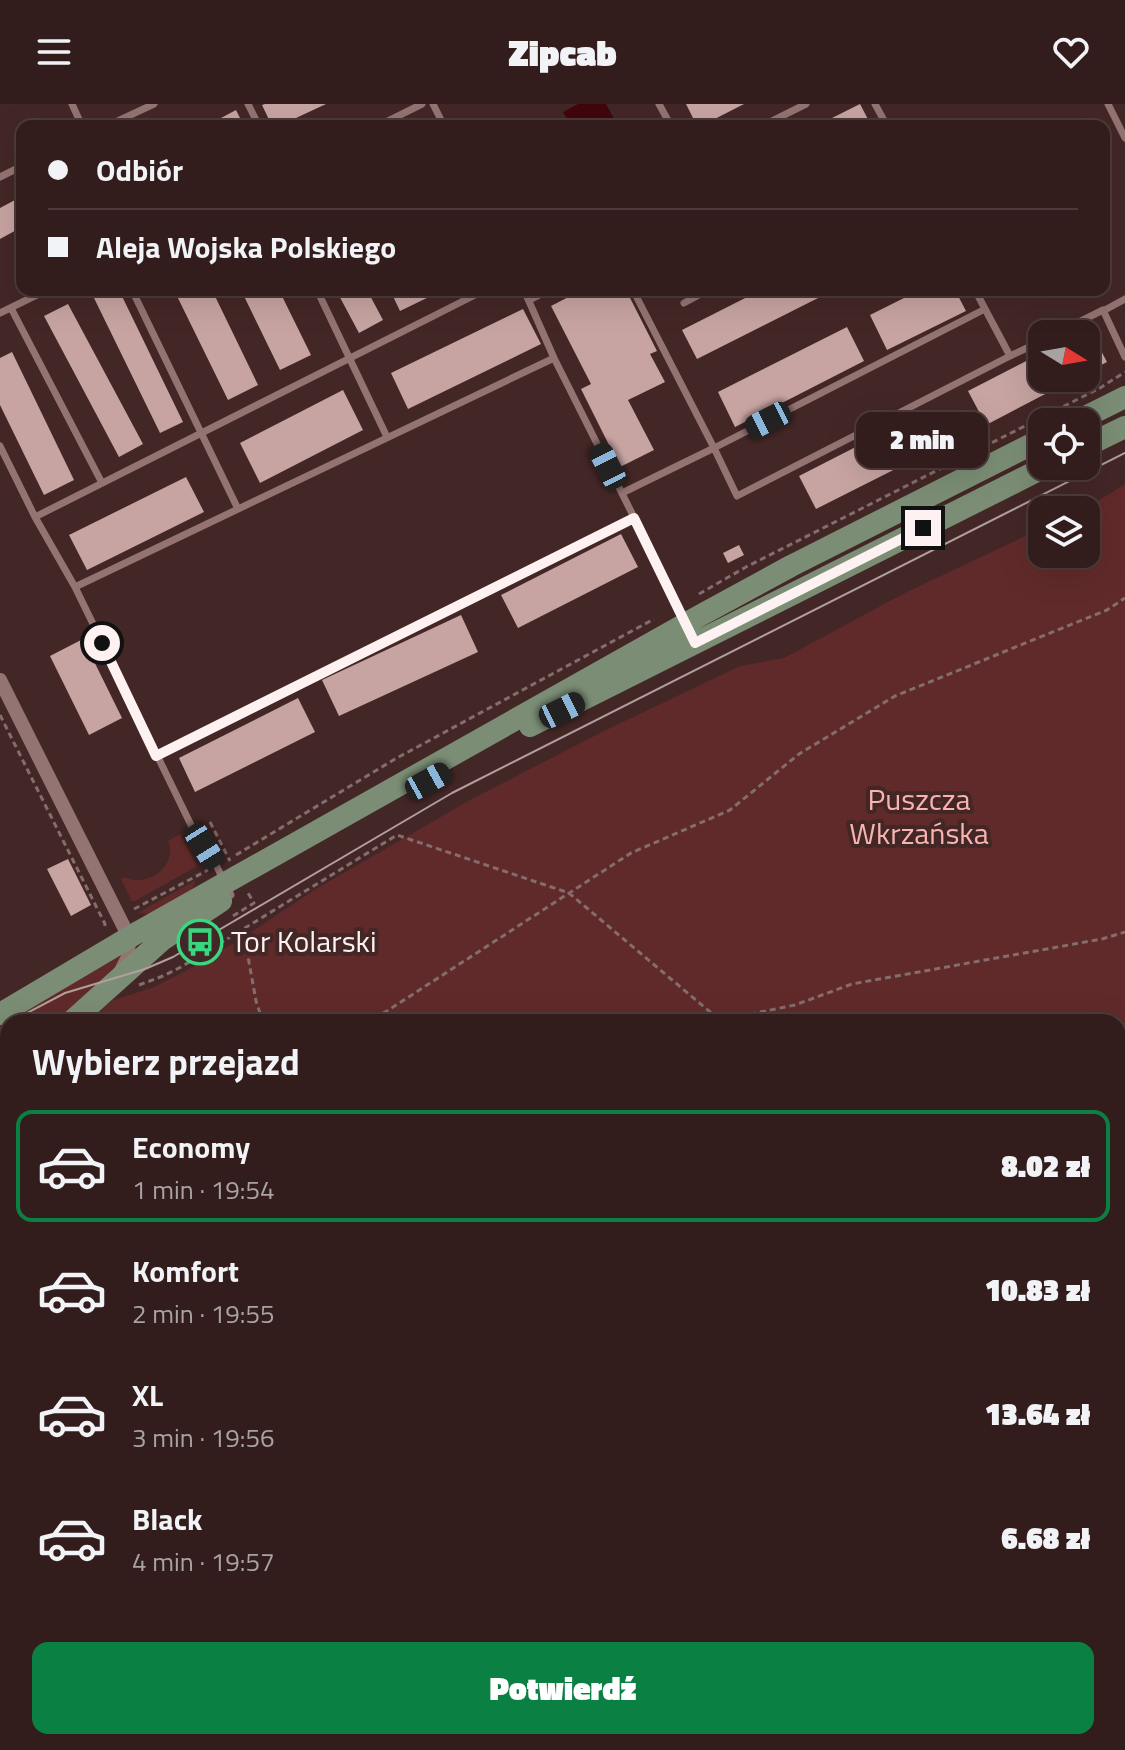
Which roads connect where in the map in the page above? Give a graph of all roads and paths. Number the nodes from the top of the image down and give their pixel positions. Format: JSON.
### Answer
{"nodes":[{"id":1,"x":154,"y":104,"type":"edge"},
{"id":2,"x":422,"y":104,"type":"edge"},
{"id":3,"x":806,"y":104,"type":"edge"},
{"id":4,"x":1108,"y":104,"type":"edge"},
{"id":5,"x":120,"y":120,"type":"edge"},
{"id":6,"x":390,"y":120,"type":"edge"},
{"id":7,"x":774,"y":120,"type":"edge"},
{"id":8,"x":1125,"y":138,"type":"edge"},
{"id":9,"x":35,"y":296,"type":"edge"},
{"id":10,"x":135,"y":296,"type":"edge"},
{"id":11,"x":320,"y":296,"type":"edge"},
{"id":12,"x":473,"y":296,"type":"edge"},
{"id":13,"x":527,"y":296,"type":"edge"},
{"id":14,"x":537,"y":296,"type":"edge"},
{"id":15,"x":636,"y":296,"type":"edge"},
{"id":16,"x":697,"y":296,"type":"edge"},
{"id":17,"x":978,"y":296,"type":"edge"},
{"id":18,"x":1125,"y":299,"type":"edge"},
{"id":19,"x":529,"y":300,"type":"junction"},
{"id":20,"x":684,"y":303,"type":"dead end"},
{"id":21,"x":11,"y":308,"type":"junction"},
{"id":22,"x":985,"y":309,"type":"junction"},
{"id":23,"x":1103,"y":311,"type":"junction"},
{"id":24,"x":0,"y":313,"type":"edge"},
{"id":25,"x":1084,"y":320,"type":"edge"},
{"id":26,"x":1028,"y":348,"type":"edge"},
{"id":27,"x":1010,"y":356,"type":"junction"},
{"id":28,"x":1125,"y":357,"type":"edge"},
{"id":29,"x":350,"y":358,"type":"junction"},
{"id":30,"x":554,"y":358,"type":"junction"},
{"id":31,"x":1125,"y":397,"type":"edge"},
{"id":32,"x":1100,"y":410,"type":"edge"},
{"id":33,"x":1125,"y":427,"type":"edge"},
{"id":34,"x":201,"y":433,"type":"junction"},
{"id":35,"x":387,"y":437,"type":"junction"},
{"id":36,"x":1100,"y":439,"type":"edge"},
{"id":37,"x":0,"y":446,"type":"edge"},
{"id":38,"x":1028,"y":446,"type":"edge"},
{"id":39,"x":714,"y":448,"type":"junction"},
{"id":40,"x":1028,"y":476,"type":"edge"},
{"id":41,"x":102,"y":483,"type":"junction"},
{"id":42,"x":622,"y":493,"type":"junction"},
{"id":43,"x":238,"y":509,"type":"junction"},
{"id":44,"x":35,"y":517,"type":"junction"},
{"id":45,"x":634,"y":518,"type":"junction"},
{"id":46,"x":775,"y":575,"type":"junction"},
{"id":47,"x":75,"y":587,"type":"junction"},
{"id":48,"x":787,"y":597,"type":"junction"},
{"id":49,"x":1125,"y":598,"type":"edge"},
{"id":50,"x":690,"y":634,"type":"junction"},
{"id":51,"x":0,"y":680,"type":"edge"},
{"id":52,"x":0,"y":715,"type":"edge"},
{"id":53,"x":156,"y":756,"type":"junction"},
{"id":54,"x":210,"y":822,"type":"dead end"},
{"id":55,"x":233,"y":885,"type":"junction"},
{"id":56,"x":569,"y":893,"type":"junction"},
{"id":57,"x":134,"y":909,"type":"dead end"},
{"id":58,"x":243,"y":929,"type":"junction"},
{"id":59,"x":1125,"y":932,"type":"edge"},
{"id":60,"x":103,"y":934,"type":"dead end"},
{"id":61,"x":129,"y":937,"type":"junction"},
{"id":62,"x":177,"y":939,"type":"junction"},
{"id":63,"x":191,"y":960,"type":"junction"},
{"id":64,"x":122,"y":985,"type":"junction"},
{"id":65,"x":0,"y":1014,"type":"edge"},
{"id":66,"x":82,"y":1014,"type":"edge"},
{"id":67,"x":260,"y":1014,"type":"edge"},
{"id":68,"x":381,"y":1014,"type":"edge"},
{"id":69,"x":713,"y":1014,"type":"edge"},
{"id":70,"x":753,"y":1014,"type":"edge"}],
"edges":[{"from":1,"to":5,"type":"lane"},
{"from":2,"to":6,"type":"lane"},
{"from":3,"to":7,"type":"lane"},
{"from":4,"to":8,"type":"lane"},
{"from":9,"to":21,"type":"lane"},
{"from":10,"to":34,"type":"lane"},
{"from":11,"to":29,"type":"lane"},
{"from":12,"to":29,"type":"lane"},
{"from":13,"to":19,"type":"lane"},
{"from":14,"to":19,"type":"lane"},
{"from":15,"to":39,"type":"lane"},
{"from":16,"to":20,"type":"lane"},
{"from":17,"to":22,"type":"lane"},
{"from":18,"to":23,"type":"lane"},
{"from":19,"to":30,"type":"lane"},
{"from":21,"to":24,"type":"lane"},
{"from":21,"to":41,"type":"lane"},
{"from":22,"to":27,"type":"lane"},
{"from":22,"to":39,"type":"lane"},
{"from":23,"to":25,"type":"lane"},
{"from":23,"to":28,"type":"lane"},
{"from":26,"to":27,"type":"lane"},
{"from":27,"to":39,"type":"lane"},
{"from":29,"to":34,"type":"lane"},
{"from":29,"to":35,"type":"lane"},
{"from":30,"to":35,"type":"lane"},
{"from":30,"to":42,"type":"lane"},
{"from":31,"to":32,"type":"main road"},
{"from":33,"to":36,"type":"main road"},
{"from":34,"to":41,"type":"lane"},
{"from":34,"to":43,"type":"lane"},
{"from":35,"to":43,"type":"lane"},
{"from":37,"to":44,"type":"lane"},
{"from":38,"to":46,"type":"main road"},
{"from":39,"to":42,"type":"lane"},
{"from":40,"to":48,"type":"main road"},
{"from":41,"to":44,"type":"lane"},
{"from":42,"to":45,"type":"lane"},
{"from":43,"to":47,"type":"lane"},
{"from":44,"to":47,"type":"lane"},
{"from":45,"to":50,"type":"lane"},
{"from":45,"to":53,"type":"lane"},
{"from":46,"to":48,"type":"street"},
{"from":46,"to":50,"type":"main road"},
{"from":47,"to":53,"type":"lane"},
{"from":48,"to":50,"type":"main road"},
{"from":49,"to":56,"type":"path"},
{"from":50,"to":55,"type":"main road"},
{"from":51,"to":61,"type":"street"},
{"from":52,"to":60,"type":"path"},
{"from":53,"to":55,"type":"lane"},
{"from":54,"to":55,"type":"path"},
{"from":55,"to":57,"type":"path"},
{"from":55,"to":61,"type":"main road"},
{"from":55,"to":62,"type":"main road"},
{"from":56,"to":58,"type":"path"},
{"from":56,"to":68,"type":"path"},
{"from":56,"to":69,"type":"path"},
{"from":58,"to":63,"type":"path"},
{"from":58,"to":67,"type":"path"},
{"from":59,"to":70,"type":"path"},
{"from":61,"to":62,"type":"street"},
{"from":61,"to":64,"type":"street"},
{"from":61,"to":65,"type":"main road"},
{"from":62,"to":63,"type":"path"},
{"from":62,"to":64,"type":"main road"},
{"from":63,"to":64,"type":"path"},
{"from":64,"to":66,"type":"main road"}]}
